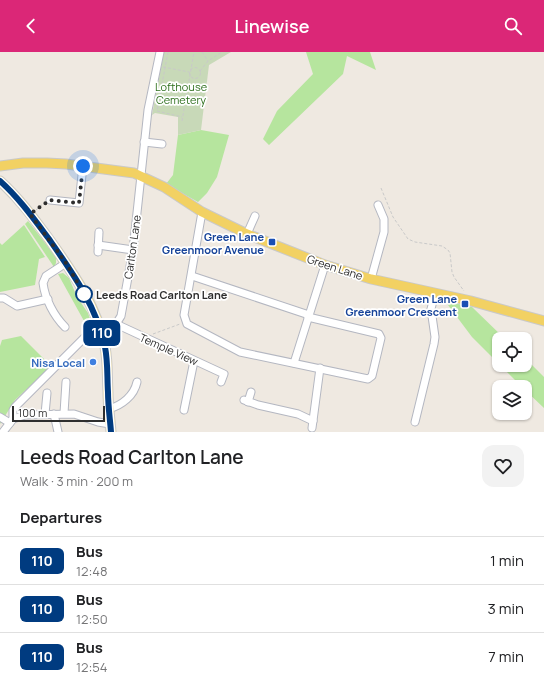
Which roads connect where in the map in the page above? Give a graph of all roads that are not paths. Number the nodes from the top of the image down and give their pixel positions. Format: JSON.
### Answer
{"nodes":[{"id":1,"x":160,"y":52,"type":"edge"},
{"id":2,"x":144,"y":142,"type":"junction"},
{"id":3,"x":162,"y":144,"type":"dead end"},
{"id":4,"x":0,"y":166,"type":"edge"},
{"id":5,"x":83,"y":166,"type":"junction"},
{"id":6,"x":141,"y":175,"type":"junction"},
{"id":7,"x":0,"y":181,"type":"edge"},
{"id":8,"x":50,"y":200,"type":"road end"},
{"id":9,"x":378,"y":205,"type":"dead end"},
{"id":10,"x":202,"y":212,"type":"junction"},
{"id":11,"x":255,"y":216,"type":"dead end"},
{"id":12,"x":99,"y":232,"type":"dead end"},
{"id":13,"x":247,"y":234,"type":"junction"},
{"id":14,"x":133,"y":250,"type":"junction"},
{"id":15,"x":66,"y":263,"type":"junction"},
{"id":16,"x":325,"y":265,"type":"junction"},
{"id":17,"x":192,"y":276,"type":"junction"},
{"id":18,"x":371,"y":279,"type":"junction"},
{"id":19,"x":438,"y":294,"type":"junction"},
{"id":20,"x":0,"y":298,"type":"edge"},
{"id":21,"x":48,"y":299,"type":"junction"},
{"id":22,"x":309,"y":316,"type":"junction"},
{"id":23,"x":544,"y":321,"type":"edge"},
{"id":24,"x":116,"y":324,"type":"junction"},
{"id":25,"x":65,"y":327,"type":"dead end"},
{"id":26,"x":100,"y":327,"type":"junction"},
{"id":27,"x":194,"y":360,"type":"junction"},
{"id":28,"x":294,"y":363,"type":"junction"},
{"id":29,"x":320,"y":368,"type":"junction"},
{"id":30,"x":66,"y":382,"type":"dead end"},
{"id":31,"x":137,"y":382,"type":"dead end"},
{"id":32,"x":221,"y":382,"type":"dead end"},
{"id":33,"x":48,"y":392,"type":"dead end"},
{"id":34,"x":251,"y":392,"type":"dead end"},
{"id":35,"x":109,"y":409,"type":"junction"},
{"id":36,"x":184,"y":410,"type":"dead end"},
{"id":37,"x":64,"y":413,"type":"junction"},
{"id":38,"x":45,"y":414,"type":"junction"},
{"id":39,"x":54,"y":414,"type":"junction"},
{"id":40,"x":0,"y":417,"type":"edge"},
{"id":41,"x":11,"y":421,"type":"junction"},
{"id":42,"x":415,"y":422,"type":"dead end"},
{"id":43,"x":111,"y":428,"type":"edge"},
{"id":44,"x":2,"y":432,"type":"edge"},
{"id":45,"x":58,"y":432,"type":"edge"}],
"edges":[{"from":1,"to":2,"type":"street","name":"Carlton Lane"},
{"from":2,"to":3,"type":"street"},
{"from":2,"to":6,"type":"street","name":"Carlton Lane"},
{"from":4,"to":5,"type":"main road","name":"Green Lane"},
{"from":5,"to":6,"type":"main road","name":"Green Lane"},
{"from":5,"to":8,"type":"street"},
{"from":6,"to":10,"type":"main road","name":"Green Lane"},
{"from":6,"to":14,"type":"street","name":"Carlton Lane"},
{"from":7,"to":15,"type":"main road"},
{"from":9,"to":18,"type":"street"},
{"from":10,"to":13,"type":"main road","name":"Green Lane"},
{"from":10,"to":17,"type":"street"},
{"from":11,"to":13,"type":"street"},
{"from":12,"to":14,"type":"street"},
{"from":13,"to":16,"type":"main road","name":"Green Lane"},
{"from":14,"to":24,"type":"street","name":"Carlton Lane"},
{"from":15,"to":21,"type":"street"},
{"from":15,"to":26,"type":"main road"},
{"from":16,"to":18,"type":"main road","name":"Green Lane"},
{"from":16,"to":22,"type":"street"},
{"from":17,"to":22,"type":"street"},
{"from":17,"to":28,"type":"street"},
{"from":18,"to":19,"type":"main road","name":"Green Lane"},
{"from":19,"to":23,"type":"main road","name":"Green Lane"},
{"from":19,"to":42,"type":"street"},
{"from":20,"to":21,"type":"street"},
{"from":21,"to":25,"type":"street"},
{"from":22,"to":28,"type":"street"},
{"from":22,"to":29,"type":"street"},
{"from":24,"to":26,"type":"street"},
{"from":24,"to":27,"type":"street","name":"Temple View"},
{"from":26,"to":35,"type":"main road"},
{"from":26,"to":41,"type":"street"},
{"from":27,"to":32,"type":"street","name":"Temple View"},
{"from":27,"to":36,"type":"street"},
{"from":28,"to":29,"type":"street"},
{"from":29,"to":34,"type":"street"},
{"from":30,"to":37,"type":"street"},
{"from":31,"to":35,"type":"street"},
{"from":33,"to":38,"type":"street"},
{"from":35,"to":43,"type":"main road"},
{"from":37,"to":39,"type":"street"},
{"from":37,"to":43,"type":"street"},
{"from":38,"to":39,"type":"street"},
{"from":38,"to":41,"type":"street"},
{"from":39,"to":45,"type":"street"},
{"from":40,"to":41,"type":"street"},
{"from":41,"to":44,"type":"street"}]}
